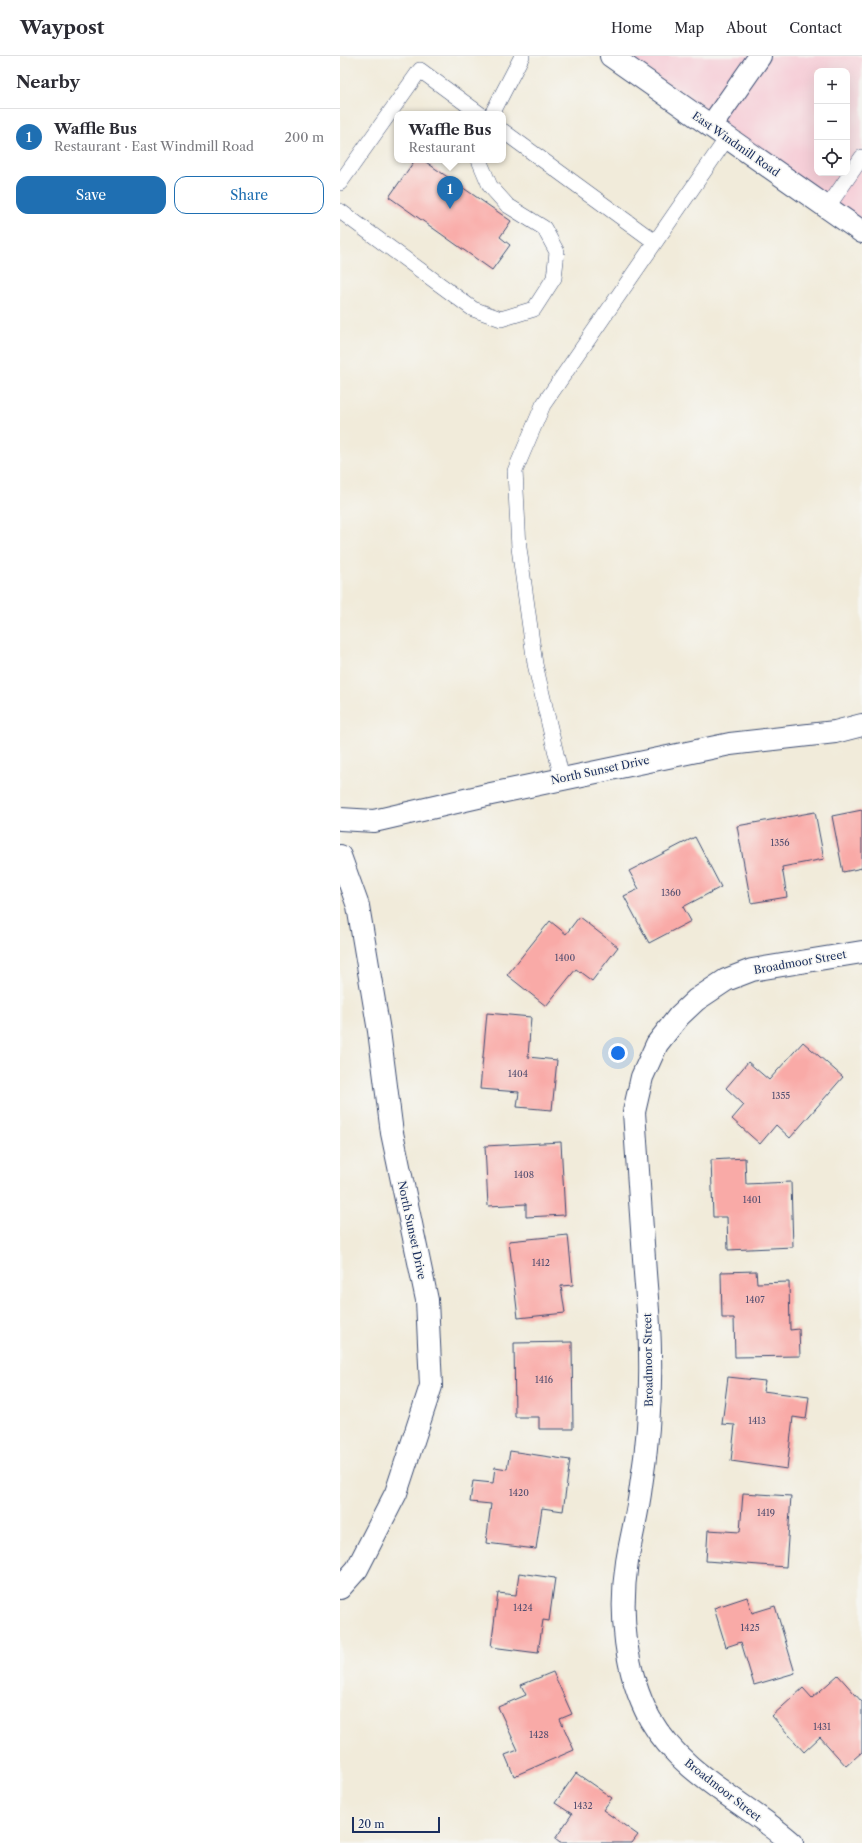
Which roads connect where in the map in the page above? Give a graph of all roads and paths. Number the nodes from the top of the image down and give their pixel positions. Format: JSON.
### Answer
{"nodes":[{"id":1,"x":522,"y":56,"type":"edge"},
{"id":2,"x":610,"y":56,"type":"edge"},
{"id":3,"x":760,"y":56,"type":"edge"},
{"id":4,"x":476,"y":111,"type":"edge"},
{"id":5,"x":494,"y":111,"type":"edge"},
{"id":6,"x":719,"y":132,"type":"junction"},
{"id":7,"x":506,"y":133,"type":"edge"},
{"id":8,"x":862,"y":157,"type":"edge"},
{"id":9,"x":481,"y":163,"type":"edge"},
{"id":10,"x":340,"y":183,"type":"edge"},
{"id":11,"x":828,"y":208,"type":"junction"},
{"id":12,"x":340,"y":211,"type":"edge"},
{"id":13,"x":862,"y":232,"type":"edge"},
{"id":14,"x":655,"y":242,"type":"junction"},
{"id":15,"x":862,"y":725,"type":"edge"},
{"id":16,"x":562,"y":779,"type":"junction"},
{"id":17,"x":340,"y":819,"type":"edge"},
{"id":18,"x":340,"y":856,"type":"edge"},
{"id":19,"x":862,"y":952,"type":"edge"},
{"id":20,"x":340,"y":1588,"type":"edge"},
{"id":21,"x":792,"y":1843,"type":"edge"}],
"edges":[{"from":1,"to":5,"type":"lane"},
{"from":2,"to":6,"type":"street","name":"East Windmill Road"},
{"from":3,"to":6,"type":"street"},
{"from":4,"to":10,"type":"lane"},
{"from":6,"to":11,"type":"street","name":"East Windmill Road"},
{"from":6,"to":14,"type":"lane"},
{"from":7,"to":14,"type":"lane"},
{"from":8,"to":11,"type":"lane"},
{"from":9,"to":12,"type":"lane"},
{"from":11,"to":13,"type":"street","name":"East Windmill Road"},
{"from":14,"to":16,"type":"lane"},
{"from":15,"to":16,"type":"street","name":"North Sunset Drive"},
{"from":16,"to":17,"type":"street","name":"North Sunset Drive"},
{"from":18,"to":20,"type":"street","name":"North Sunset Drive"},
{"from":19,"to":21,"type":"street","name":"Broadmoor Street"}]}
